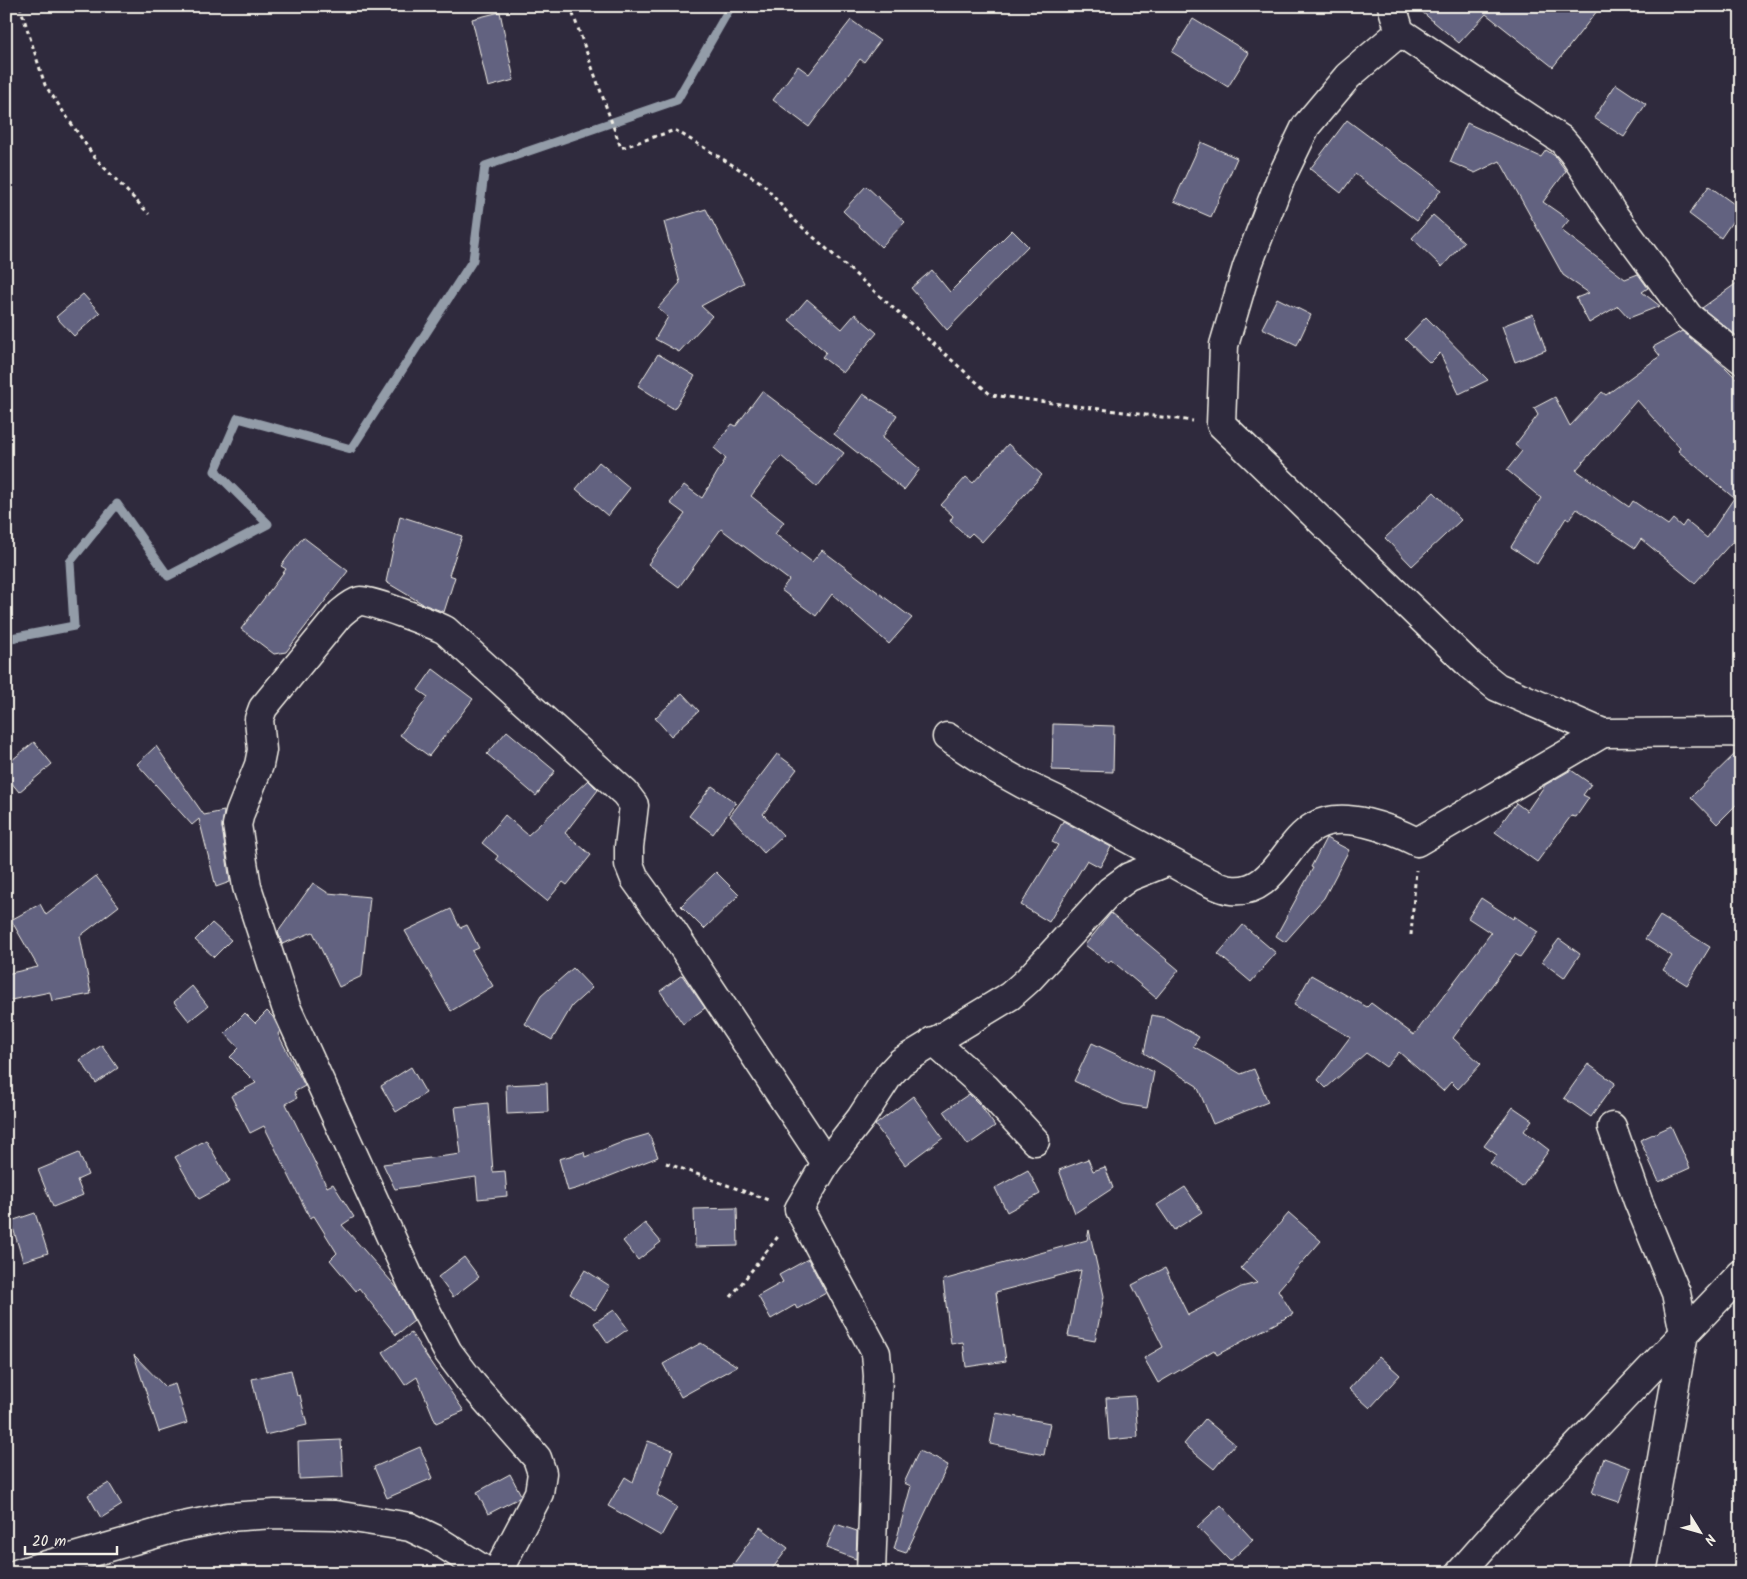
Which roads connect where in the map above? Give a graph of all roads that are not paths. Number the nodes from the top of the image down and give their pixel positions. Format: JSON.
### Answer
{"nodes":[{"id":1,"x":1392,"y":6,"type":"edge"},
{"id":2,"x":1400,"y":32,"type":"junction"},
{"id":3,"x":1741,"y":359,"type":"edge"},
{"id":4,"x":1603,"y":733,"type":"junction"},
{"id":5,"x":1741,"y":733,"type":"edge"},
{"id":6,"x":947,"y":737,"type":"dead end"},
{"id":7,"x":1169,"y":861,"type":"junction"},
{"id":8,"x":933,"y":1041,"type":"junction"},
{"id":9,"x":1612,"y":1126,"type":"dead end"},
{"id":10,"x":1035,"y":1142,"type":"dead end"},
{"id":11,"x":826,"y":1163,"type":"junction"},
{"id":12,"x":1741,"y":1274,"type":"edge"},
{"id":13,"x":1684,"y":1333,"type":"junction"},
{"id":14,"x":19,"y":1573,"type":"edge"},
{"id":15,"x":489,"y":1573,"type":"edge"},
{"id":16,"x":497,"y":1573,"type":"edge"},
{"id":17,"x":871,"y":1573,"type":"edge"},
{"id":18,"x":1460,"y":1573,"type":"edge"},
{"id":19,"x":1642,"y":1573,"type":"edge"}],
"edges":[{"from":1,"to":2,"type":"street"},
{"from":2,"to":3,"type":"street"},
{"from":2,"to":4,"type":"street"},
{"from":4,"to":5,"type":"street"},
{"from":4,"to":7,"type":"street"},
{"from":6,"to":7,"type":"street"},
{"from":7,"to":8,"type":"street"},
{"from":8,"to":10,"type":"street"},
{"from":8,"to":11,"type":"street"},
{"from":9,"to":13,"type":"street"},
{"from":11,"to":16,"type":"street"},
{"from":11,"to":17,"type":"street"},
{"from":12,"to":13,"type":"street"},
{"from":13,"to":18,"type":"street"},
{"from":13,"to":19,"type":"street"},
{"from":14,"to":15,"type":"street"}]}
